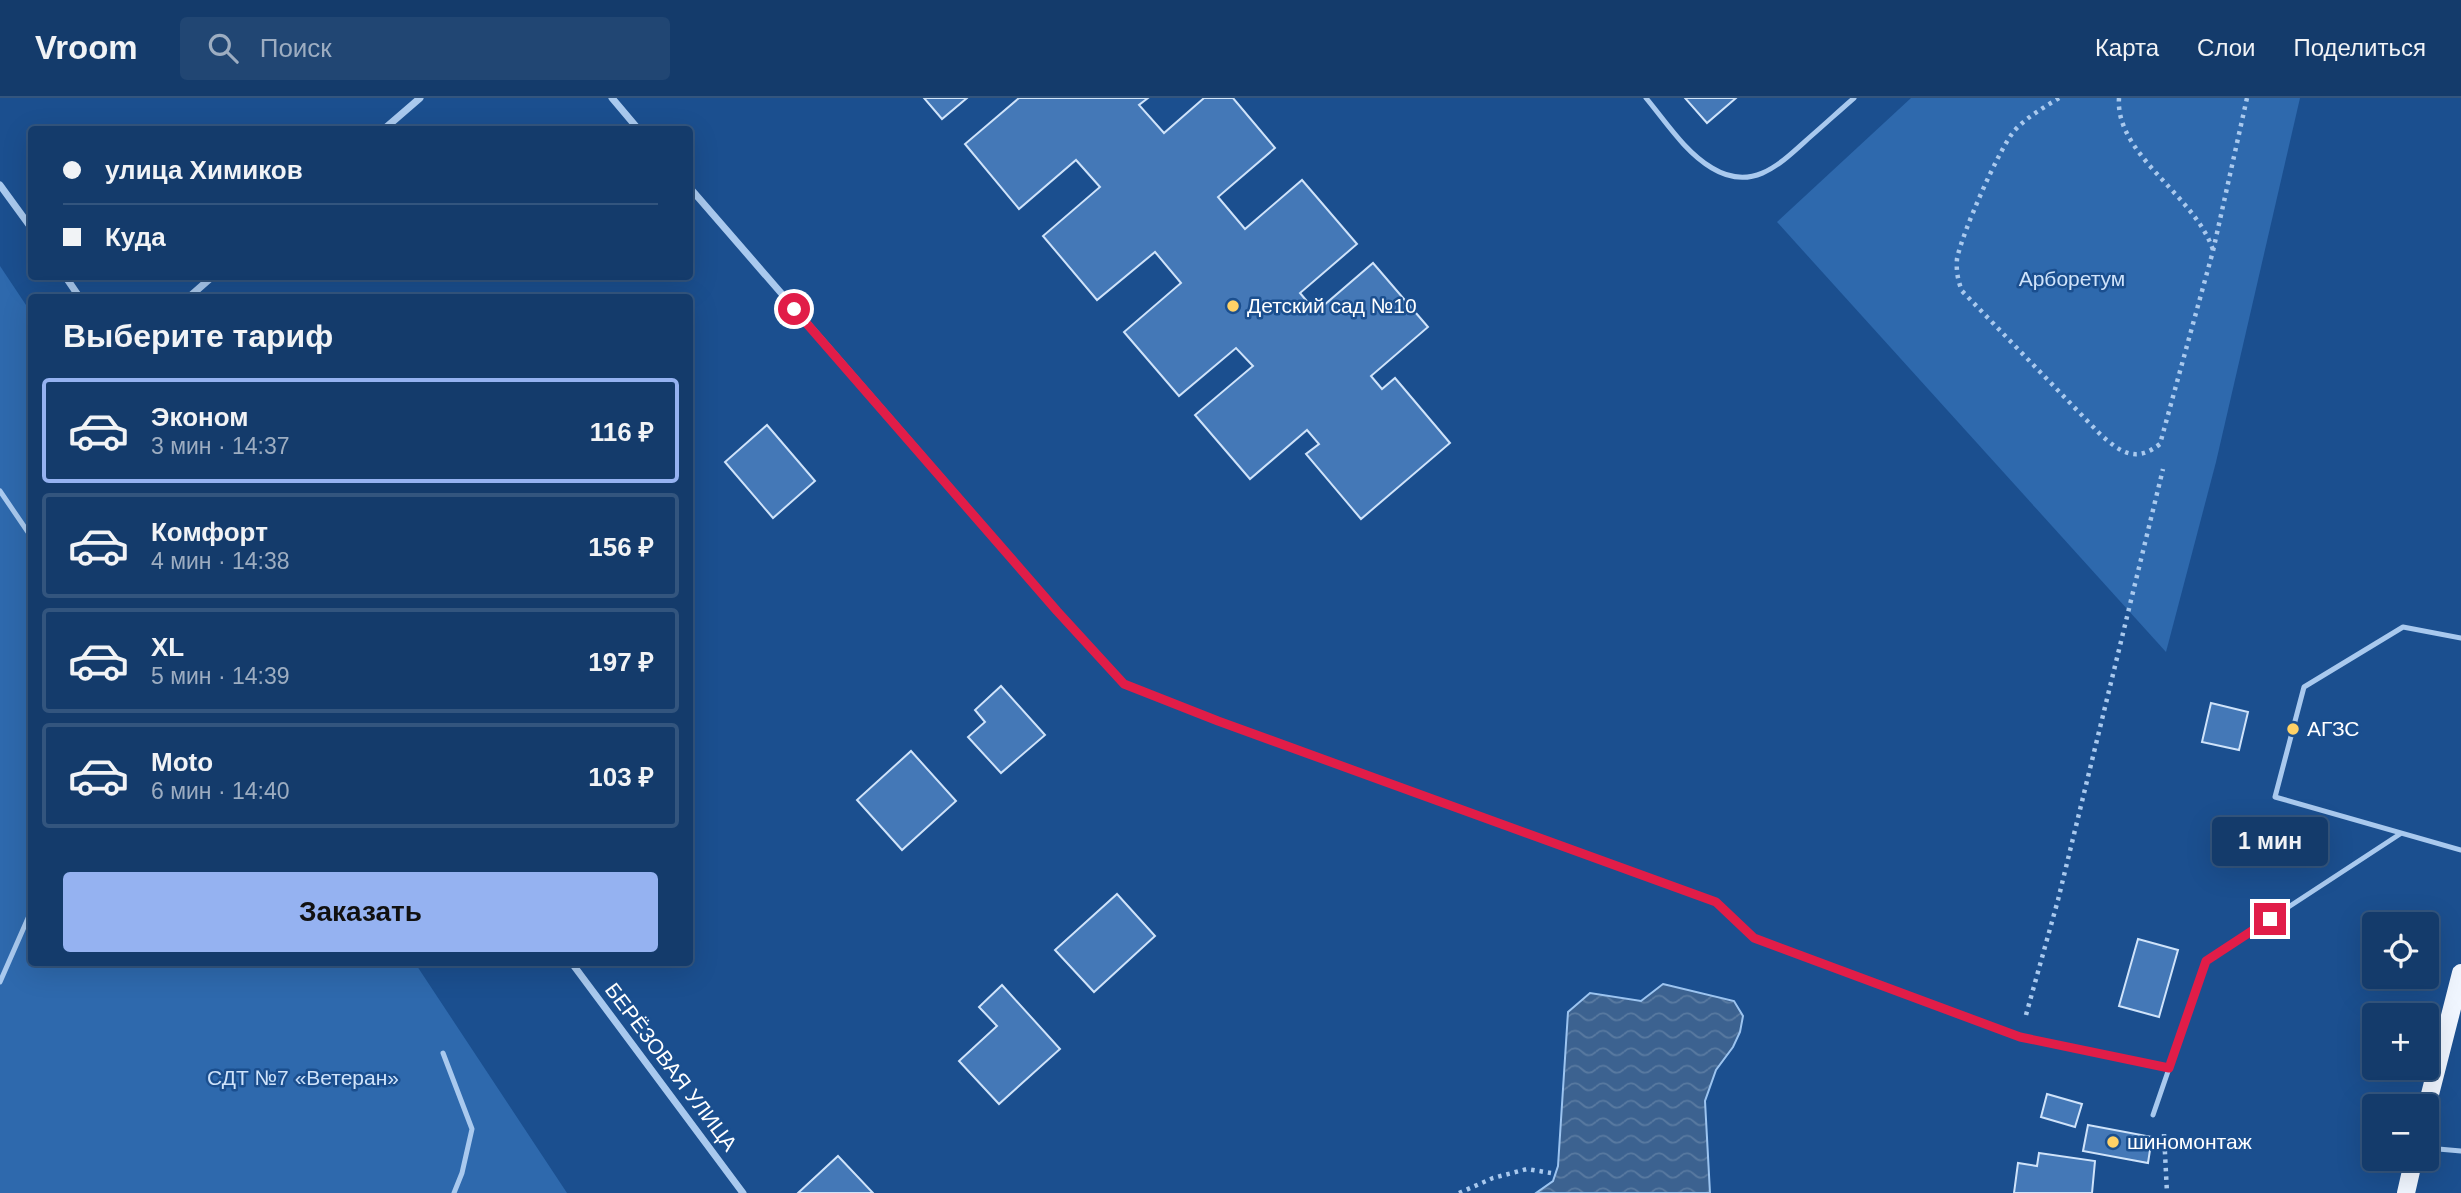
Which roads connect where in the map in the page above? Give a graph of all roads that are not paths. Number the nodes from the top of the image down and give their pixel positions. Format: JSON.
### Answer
{"nodes":[{"id":1,"x":420,"y":98,"type":"edge"},
{"id":2,"x":612,"y":98,"type":"edge"},
{"id":3,"x":1646,"y":98,"type":"edge"},
{"id":4,"x":1854,"y":98,"type":"edge"},
{"id":5,"x":388,"y":126,"type":"edge"},
{"id":6,"x":636,"y":126,"type":"edge"},
{"id":7,"x":0,"y":185,"type":"edge"},
{"id":8,"x":693,"y":191,"type":"edge"},
{"id":9,"x":28,"y":224,"type":"edge"},
{"id":10,"x":208,"y":280,"type":"edge"},
{"id":11,"x":193,"y":294,"type":"edge"},
{"id":12,"x":0,"y":491,"type":"edge"},
{"id":13,"x":28,"y":532,"type":"edge"},
{"id":14,"x":2461,"y":638,"type":"edge"},
{"id":15,"x":2400,"y":834,"type":"junction"},
{"id":16,"x":2461,"y":850,"type":"edge"},
{"id":17,"x":28,"y":918,"type":"edge"},
{"id":18,"x":574,"y":966,"type":"edge"},
{"id":19,"x":2461,"y":973,"type":"edge"},
{"id":20,"x":0,"y":982,"type":"edge"},
{"id":21,"x":2020,"y":1037,"type":"joint"},
{"id":22,"x":443,"y":1053,"type":"dead end"},
{"id":23,"x":2169,"y":1068,"type":"junction"},
{"id":24,"x":2430,"y":1094,"type":"edge"},
{"id":25,"x":2153,"y":1115,"type":"road end"},
{"id":26,"x":2439,"y":1149,"type":"edge"},
{"id":27,"x":2461,"y":1151,"type":"edge"},
{"id":28,"x":2411,"y":1171,"type":"edge"},
{"id":29,"x":454,"y":1193,"type":"edge"},
{"id":30,"x":743,"y":1193,"type":"edge"},
{"id":31,"x":2406,"y":1193,"type":"edge"}],
"edges":[{"from":1,"to":5,"type":"street"},
{"from":2,"to":6,"type":"street"},
{"from":3,"to":4,"type":"lane"},
{"from":7,"to":9,"type":"street"},
{"from":8,"to":21,"type":"street"},
{"from":10,"to":11,"type":"street"},
{"from":12,"to":13,"type":"lane"},
{"from":14,"to":15,"type":"lane"},
{"from":15,"to":16,"type":"lane"},
{"from":15,"to":23,"type":"lane"},
{"from":17,"to":20,"type":"lane"},
{"from":18,"to":30,"type":"street","name":"БЕРЁЗОВАЯ УЛИЦА"},
{"from":19,"to":24,"type":"main road"},
{"from":21,"to":23,"type":"lane"},
{"from":22,"to":29,"type":"lane"},
{"from":23,"to":25,"type":"lane"},
{"from":26,"to":27,"type":"lane"},
{"from":28,"to":31,"type":"main road"}]}
